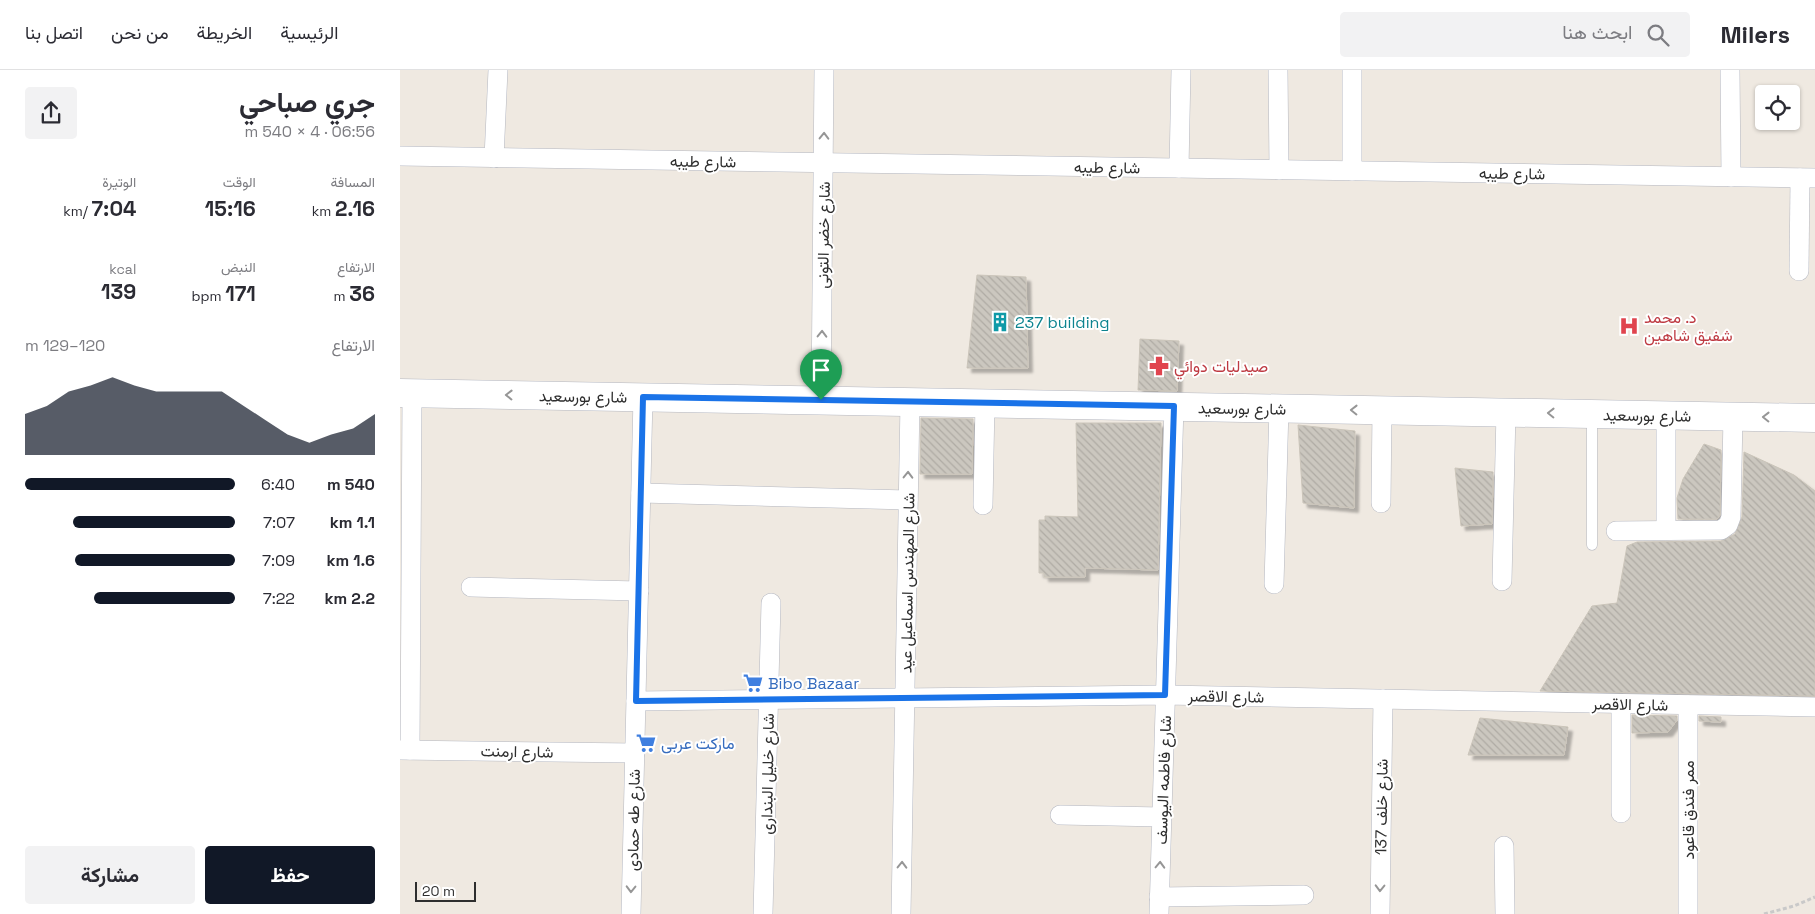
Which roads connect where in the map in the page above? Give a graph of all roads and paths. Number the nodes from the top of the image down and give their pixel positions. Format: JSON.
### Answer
{"nodes":[{"id":1,"x":498,"y":70,"type":"edge"},
{"id":2,"x":824,"y":70,"type":"edge"},
{"id":3,"x":1181,"y":70,"type":"edge"},
{"id":4,"x":1278,"y":70,"type":"edge"},
{"id":5,"x":1352,"y":70,"type":"edge"},
{"id":6,"x":1730,"y":70,"type":"edge"},
{"id":7,"x":400,"y":156,"type":"edge"},
{"id":8,"x":494,"y":158,"type":"junction"},
{"id":9,"x":824,"y":163,"type":"junction"},
{"id":10,"x":1179,"y":168,"type":"junction"},
{"id":11,"x":1280,"y":170,"type":"junction"},
{"id":12,"x":1352,"y":171,"type":"junction"},
{"id":13,"x":1731,"y":177,"type":"junction"},
{"id":14,"x":1807,"y":178,"type":"edge"},
{"id":15,"x":1800,"y":271,"type":"dead end"},
{"id":16,"x":406,"y":393,"type":"edge"},
{"id":17,"x":643,"y":397,"type":"junction"},
{"id":18,"x":821,"y":400,"type":"junction"},
{"id":19,"x":910,"y":402,"type":"junction"},
{"id":20,"x":985,"y":403,"type":"junction"},
{"id":21,"x":1174,"y":406,"type":"junction"},
{"id":22,"x":1278,"y":408,"type":"junction"},
{"id":23,"x":1382,"y":410,"type":"junction"},
{"id":24,"x":1506,"y":412,"type":"junction"},
{"id":25,"x":1592,"y":414,"type":"junction"},
{"id":26,"x":1666,"y":415,"type":"junction"},
{"id":27,"x":1733,"y":416,"type":"junction"},
{"id":28,"x":1815,"y":418,"type":"edge"},
{"id":29,"x":641,"y":493,"type":"junction"},
{"id":30,"x":908,"y":500,"type":"junction"},
{"id":31,"x":1381,"y":503,"type":"dead end"},
{"id":32,"x":983,"y":505,"type":"dead end"},
{"id":33,"x":1616,"y":530,"type":"dead end"},
{"id":34,"x":1666,"y":530,"type":"junction"},
{"id":35,"x":1592,"y":545,"type":"dead end"},
{"id":36,"x":1502,"y":581,"type":"dead end"},
{"id":37,"x":1274,"y":584,"type":"dead end"},
{"id":38,"x":472,"y":587,"type":"dead end"},
{"id":39,"x":639,"y":590,"type":"junction"},
{"id":40,"x":771,"y":603,"type":"dead end"},
{"id":41,"x":1165,"y":695,"type":"junction"},
{"id":42,"x":905,"y":698,"type":"junction"},
{"id":43,"x":769,"y":699,"type":"junction"},
{"id":44,"x":1383,"y":699,"type":"junction"},
{"id":45,"x":636,"y":701,"type":"junction"},
{"id":46,"x":1621,"y":704,"type":"junction"},
{"id":47,"x":1688,"y":705,"type":"junction"},
{"id":48,"x":1815,"y":707,"type":"edge"},
{"id":49,"x":405,"y":750,"type":"edge"},
{"id":50,"x":635,"y":753,"type":"junction"},
{"id":51,"x":1621,"y":813,"type":"dead end"},
{"id":52,"x":1060,"y":815,"type":"dead end"},
{"id":53,"x":1162,"y":817,"type":"junction"},
{"id":54,"x":1504,"y":846,"type":"dead end"},
{"id":55,"x":1304,"y":895,"type":"dead end"},
{"id":56,"x":1815,"y":897,"type":"edge"},
{"id":57,"x":1159,"y":906,"type":"edge"},
{"id":58,"x":631,"y":914,"type":"edge"},
{"id":59,"x":763,"y":914,"type":"edge"},
{"id":60,"x":901,"y":914,"type":"edge"},
{"id":61,"x":1380,"y":914,"type":"edge"},
{"id":62,"x":1505,"y":914,"type":"edge"},
{"id":63,"x":1688,"y":914,"type":"edge"},
{"id":64,"x":1764,"y":914,"type":"edge"}],
"edges":[{"from":1,"to":8,"type":"street"},
{"from":9,"to":2,"type":"street","name":"شارع خضر التونى","one_way":true},
{"from":3,"to":10,"type":"street"},
{"from":4,"to":11,"type":"street"},
{"from":5,"to":12,"type":"street"},
{"from":6,"to":13,"type":"street"},
{"from":7,"to":8,"type":"street","name":"شارع طيبه"},
{"from":8,"to":9,"type":"street","name":"شارع طيبه"},
{"from":9,"to":10,"type":"street","name":"شارع طيبه"},
{"from":18,"to":9,"type":"street","name":"شارع خضر التونى","one_way":true},
{"from":10,"to":11,"type":"street","name":"شارع طيبه"},
{"from":11,"to":12,"type":"street","name":"شارع طيبه"},
{"from":12,"to":13,"type":"street","name":"شارع طيبه"},
{"from":13,"to":14,"type":"street","name":"شارع طيبه"},
{"from":14,"to":15,"type":"street"},
{"from":17,"to":16,"type":"main road","name":"شارع بورسعيد","one_way":true},
{"from":16,"to":49,"type":"street"},
{"from":17,"to":18,"type":"main road","name":"شارع بورسعيد"},
{"from":17,"to":29,"type":"street","name":"شارع طه حمادى"},
{"from":18,"to":19,"type":"main road","name":"شارع بورسعيد"},
{"from":19,"to":20,"type":"main road","name":"شارع بورسعيد"},
{"from":30,"to":19,"type":"street","name":"شارع المهندس اسماعيل عيد","one_way":true},
{"from":20,"to":21,"type":"main road","name":"شارع بورسعيد"},
{"from":20,"to":32,"type":"street"},
{"from":21,"to":22,"type":"main road","name":"شارع بورسعيد"},
{"from":21,"to":41,"type":"street","name":"شارع فاطمه اليوسف"},
{"from":23,"to":22,"type":"main road","name":"شارع بورسعيد","one_way":true},
{"from":22,"to":37,"type":"street"},
{"from":23,"to":24,"type":"main road","name":"شارع بورسعيد"},
{"from":23,"to":31,"type":"street"},
{"from":25,"to":24,"type":"main road","name":"شارع بورسعيد","one_way":true},
{"from":24,"to":36,"type":"street"},
{"from":25,"to":26,"type":"main road","name":"شارع بورسعيد"},
{"from":25,"to":35,"type":"lane"},
{"from":26,"to":27,"type":"main road","name":"شارع بورسعيد"},
{"from":26,"to":34,"type":"street"},
{"from":28,"to":27,"type":"main road","name":"شارع بورسعيد","one_way":true},
{"from":27,"to":34,"type":"street"},
{"from":29,"to":30,"type":"street"},
{"from":29,"to":39,"type":"street","name":"شارع طه حمادى"},
{"from":30,"to":42,"type":"street","name":"شارع المهندس اسماعيل عيد"},
{"from":33,"to":34,"type":"street"},
{"from":38,"to":39,"type":"street"},
{"from":39,"to":45,"type":"street","name":"شارع طه حمادى"},
{"from":40,"to":43,"type":"street","name":"شارع خليل البندارى"},
{"from":41,"to":42,"type":"street","name":"شارع الاقصر"},
{"from":41,"to":44,"type":"street","name":"شارع الاقصر"},
{"from":41,"to":53,"type":"street","name":"شارع فاطمه اليوسف"},
{"from":42,"to":43,"type":"street","name":"شارع الاقصر"},
{"from":60,"to":42,"type":"street","name":"شارع المهندس اسماعيل عيد","one_way":true},
{"from":43,"to":45,"type":"street","name":"شارع الاقصر"},
{"from":43,"to":59,"type":"street","name":"شارع خليل البندارى"},
{"from":44,"to":46,"type":"street","name":"شارع الاقصر"},
{"from":44,"to":61,"type":"street","name":"شارع خلف 137","one_way":true},
{"from":45,"to":50,"type":"street","name":"شارع طه حمادى"},
{"from":46,"to":47,"type":"street","name":"شارع الاقصر"},
{"from":46,"to":51,"type":"street"},
{"from":47,"to":48,"type":"street","name":"شارع الاقصر"},
{"from":47,"to":63,"type":"street","name":"ممر فندق قاعود"},
{"from":49,"to":50,"type":"street","name":"شارع ارمنت"},
{"from":50,"to":58,"type":"street","name":"شارع طه حمادى","one_way":true},
{"from":52,"to":53,"type":"street"},
{"from":57,"to":53,"type":"street","name":"شارع فاطمه اليوسف","one_way":true},
{"from":54,"to":62,"type":"street"},
{"from":55,"to":57,"type":"street"},
{"from":56,"to":64,"type":"path"}]}
